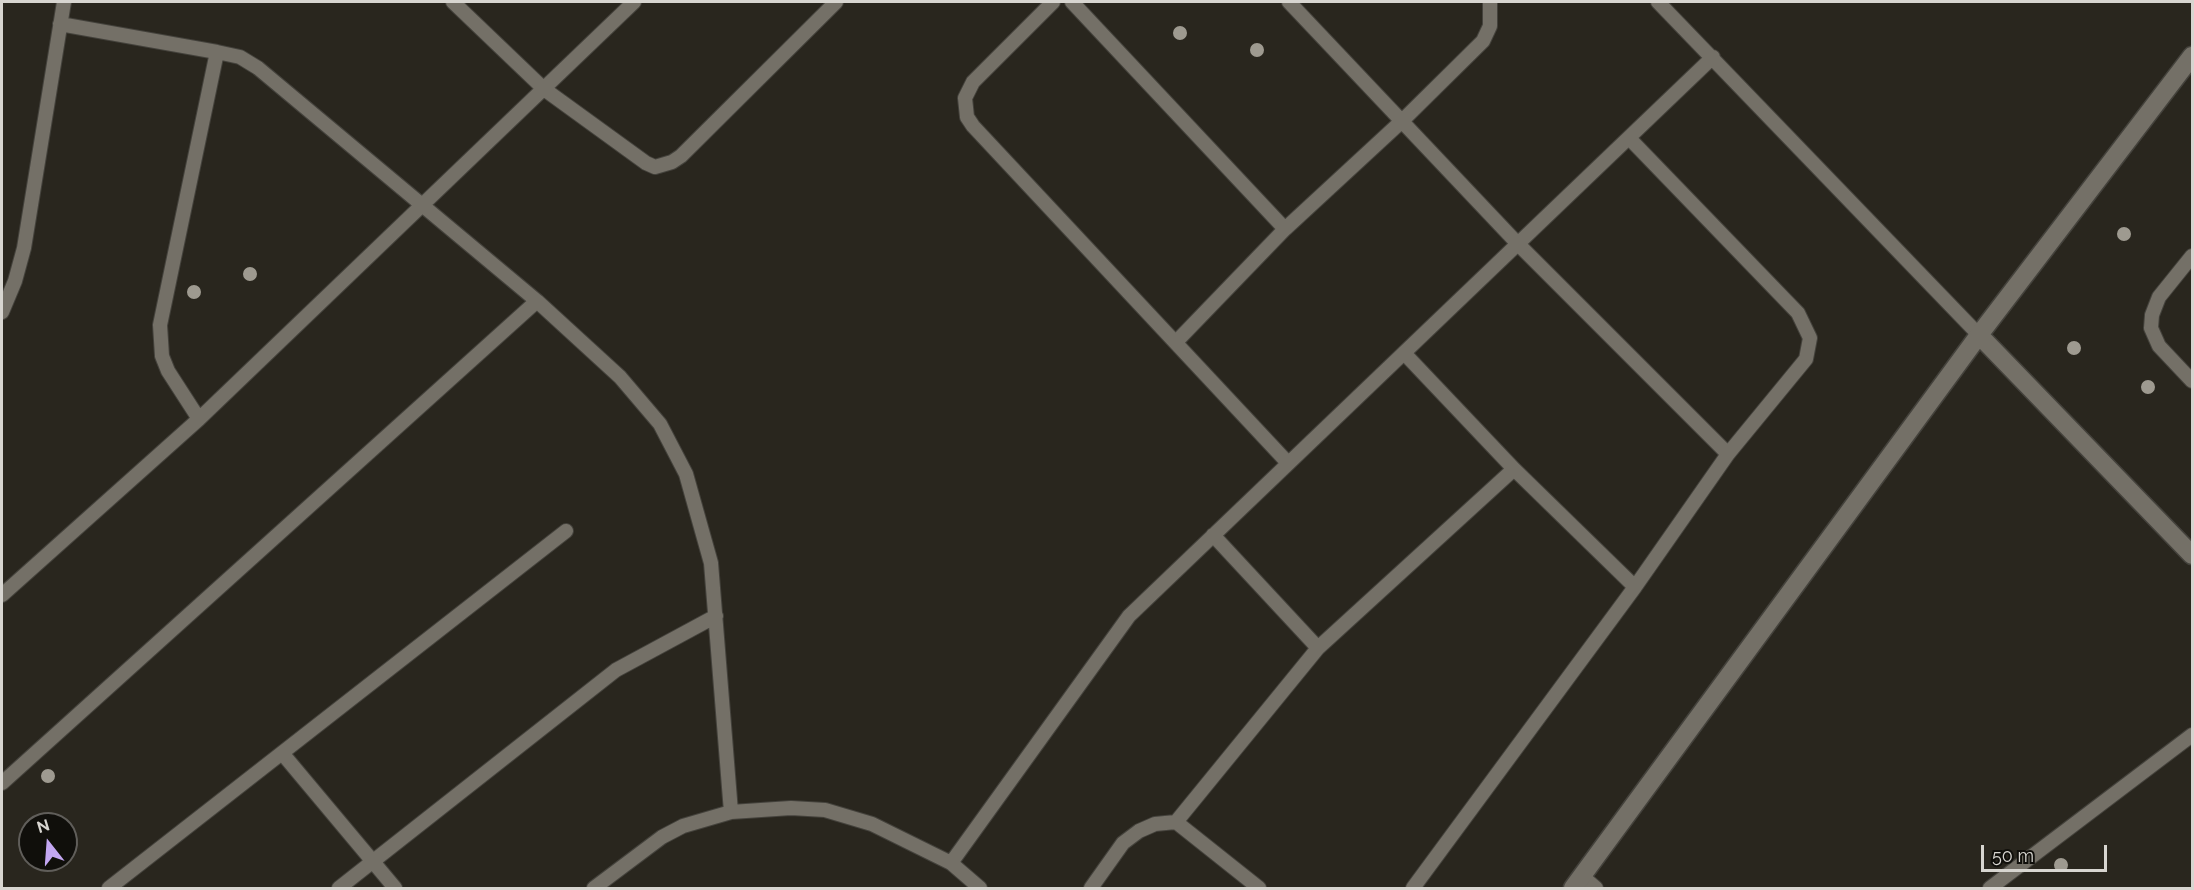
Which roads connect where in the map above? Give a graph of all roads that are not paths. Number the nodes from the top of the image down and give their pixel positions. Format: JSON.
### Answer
{"nodes":[{"id":1,"x":64,"y":2,"type":"edge"},
{"id":2,"x":453,"y":2,"type":"edge"},
{"id":3,"x":634,"y":2,"type":"edge"},
{"id":4,"x":836,"y":2,"type":"edge"},
{"id":5,"x":1053,"y":2,"type":"edge"},
{"id":6,"x":1072,"y":2,"type":"edge"},
{"id":7,"x":1289,"y":2,"type":"edge"},
{"id":8,"x":1490,"y":2,"type":"edge"},
{"id":9,"x":1658,"y":2,"type":"edge"},
{"id":10,"x":60,"y":24,"type":"junction"},
{"id":11,"x":217,"y":52,"type":"junction"},
{"id":12,"x":2193,"y":56,"type":"edge"},
{"id":13,"x":1713,"y":57,"type":"junction"},
{"id":14,"x":544,"y":89,"type":"junction"},
{"id":15,"x":1403,"y":120,"type":"junction"},
{"id":16,"x":1629,"y":138,"type":"junction"},
{"id":17,"x":422,"y":206,"type":"junction"},
{"id":18,"x":1285,"y":229,"type":"junction"},
{"id":19,"x":1518,"y":244,"type":"junction"},
{"id":20,"x":2193,"y":256,"type":"edge"},
{"id":21,"x":537,"y":301,"type":"junction"},
{"id":22,"x":2,"y":312,"type":"edge"},
{"id":23,"x":1979,"y":335,"type":"junction"},
{"id":24,"x":1176,"y":342,"type":"junction"},
{"id":25,"x":1404,"y":353,"type":"junction"},
{"id":26,"x":2193,"y":381,"type":"edge"},
{"id":27,"x":199,"y":419,"type":"junction"},
{"id":28,"x":1728,"y":454,"type":"junction"},
{"id":29,"x":1288,"y":463,"type":"junction"},
{"id":30,"x":1514,"y":469,"type":"junction"},
{"id":31,"x":566,"y":531,"type":"dead end"},
{"id":32,"x":1213,"y":535,"type":"junction"},
{"id":33,"x":2193,"y":555,"type":"edge"},
{"id":34,"x":1635,"y":587,"type":"junction"},
{"id":35,"x":2,"y":595,"type":"edge"},
{"id":36,"x":716,"y":616,"type":"junction"},
{"id":37,"x":1318,"y":648,"type":"junction"},
{"id":38,"x":2193,"y":735,"type":"edge"},
{"id":39,"x":282,"y":753,"type":"junction"},
{"id":40,"x":4,"y":777,"type":"edge"},
{"id":41,"x":731,"y":812,"type":"junction"},
{"id":42,"x":1176,"y":822,"type":"junction"},
{"id":43,"x":372,"y":861,"type":"junction"},
{"id":44,"x":951,"y":863,"type":"junction"},
{"id":45,"x":1584,"y":884,"type":"edge"},
{"id":46,"x":110,"y":888,"type":"edge"},
{"id":47,"x":339,"y":888,"type":"edge"},
{"id":48,"x":395,"y":888,"type":"edge"},
{"id":49,"x":594,"y":888,"type":"edge"},
{"id":50,"x":980,"y":888,"type":"edge"},
{"id":51,"x":1091,"y":888,"type":"edge"},
{"id":52,"x":1259,"y":888,"type":"edge"},
{"id":53,"x":1413,"y":888,"type":"edge"},
{"id":54,"x":1990,"y":888,"type":"edge"}],
"edges":[{"from":1,"to":10,"type":"street"},
{"from":2,"to":14,"type":"street"},
{"from":3,"to":14,"type":"street"},
{"from":4,"to":14,"type":"street"},
{"from":5,"to":24,"type":"street"},
{"from":6,"to":18,"type":"street"},
{"from":7,"to":15,"type":"street"},
{"from":8,"to":15,"type":"street"},
{"from":9,"to":13,"type":"street"},
{"from":10,"to":11,"type":"street"},
{"from":10,"to":22,"type":"street"},
{"from":11,"to":17,"type":"street"},
{"from":11,"to":27,"type":"street"},
{"from":12,"to":23,"type":"street"},
{"from":13,"to":16,"type":"street"},
{"from":13,"to":23,"type":"street"},
{"from":14,"to":17,"type":"street"},
{"from":15,"to":18,"type":"street"},
{"from":15,"to":19,"type":"street"},
{"from":16,"to":19,"type":"street"},
{"from":16,"to":28,"type":"street"},
{"from":17,"to":21,"type":"street"},
{"from":17,"to":27,"type":"street"},
{"from":18,"to":24,"type":"street"},
{"from":19,"to":25,"type":"street"},
{"from":19,"to":28,"type":"street"},
{"from":20,"to":26,"type":"street"},
{"from":21,"to":36,"type":"street"},
{"from":21,"to":40,"type":"street"},
{"from":23,"to":33,"type":"street"},
{"from":23,"to":45,"type":"street"},
{"from":24,"to":29,"type":"street"},
{"from":25,"to":29,"type":"street"},
{"from":25,"to":30,"type":"street"},
{"from":27,"to":35,"type":"street"},
{"from":28,"to":34,"type":"street"},
{"from":29,"to":32,"type":"street"},
{"from":30,"to":34,"type":"street"},
{"from":30,"to":37,"type":"street"},
{"from":31,"to":39,"type":"street"},
{"from":32,"to":37,"type":"street"},
{"from":32,"to":44,"type":"street"},
{"from":34,"to":53,"type":"street"},
{"from":36,"to":41,"type":"street"},
{"from":36,"to":43,"type":"street"},
{"from":37,"to":42,"type":"street"},
{"from":38,"to":54,"type":"street"},
{"from":39,"to":43,"type":"street"},
{"from":39,"to":46,"type":"street"},
{"from":41,"to":44,"type":"street"},
{"from":41,"to":49,"type":"street"},
{"from":42,"to":51,"type":"street"},
{"from":42,"to":52,"type":"street"},
{"from":43,"to":47,"type":"street"},
{"from":43,"to":48,"type":"street"},
{"from":44,"to":50,"type":"street"}]}
